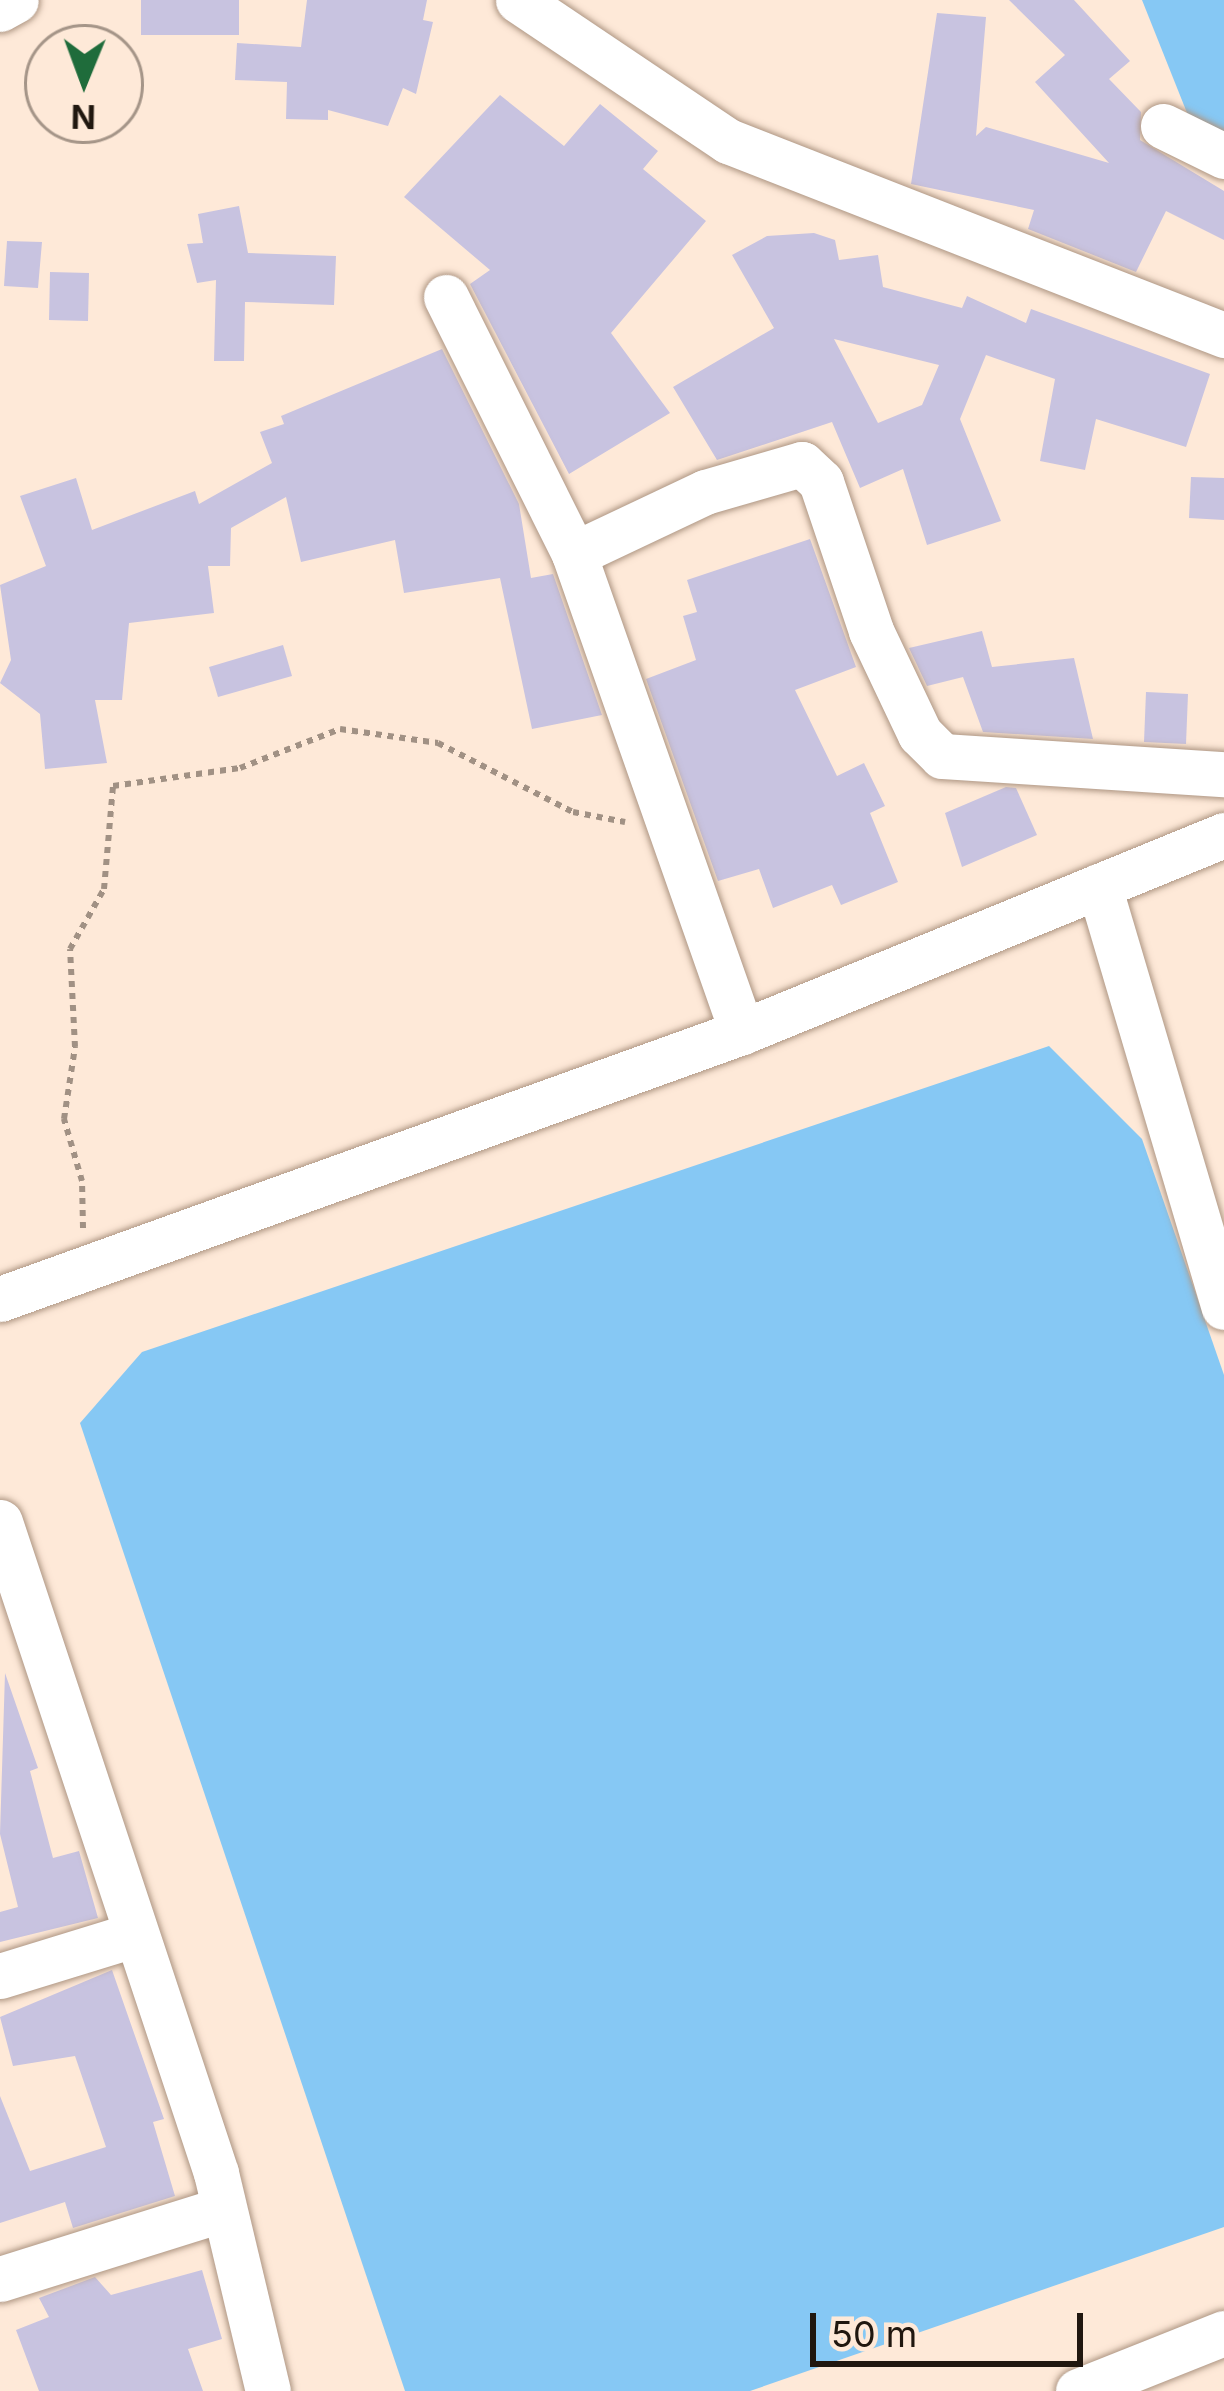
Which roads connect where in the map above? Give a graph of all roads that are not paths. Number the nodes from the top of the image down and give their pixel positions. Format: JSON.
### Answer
{"nodes":[{"id":1,"x":16,"y":0,"type":"edge"},
{"id":2,"x":518,"y":0,"type":"edge"},
{"id":3,"x":0,"y":9,"type":"edge"},
{"id":4,"x":1162,"y":126,"type":"dead end"},
{"id":5,"x":1224,"y":156,"type":"edge"},
{"id":6,"x":446,"y":297,"type":"dead end"},
{"id":7,"x":1224,"y":335,"type":"edge"},
{"id":8,"x":574,"y":554,"type":"junction"},
{"id":9,"x":1224,"y":774,"type":"edge"},
{"id":10,"x":1224,"y":835,"type":"edge"},
{"id":11,"x":1099,"y":886,"type":"junction"},
{"id":12,"x":742,"y":1032,"type":"junction"},
{"id":13,"x":0,"y":1299,"type":"edge"},
{"id":14,"x":1224,"y":1307,"type":"edge"},
{"id":15,"x":0,"y":1522,"type":"edge"},
{"id":16,"x":130,"y":1936,"type":"junction"},
{"id":17,"x":0,"y":1976,"type":"edge"},
{"id":18,"x":220,"y":2210,"type":"junction"},
{"id":19,"x":0,"y":2278,"type":"edge"},
{"id":20,"x":1224,"y":2333,"type":"edge"},
{"id":21,"x":268,"y":2391,"type":"edge"},
{"id":22,"x":1078,"y":2391,"type":"edge"}],
"edges":[{"from":1,"to":3,"type":"street"},
{"from":2,"to":7,"type":"street"},
{"from":4,"to":5,"type":"street"},
{"from":6,"to":8,"type":"street"},
{"from":8,"to":9,"type":"street"},
{"from":8,"to":12,"type":"street"},
{"from":10,"to":11,"type":"street"},
{"from":11,"to":12,"type":"street"},
{"from":11,"to":14,"type":"street"},
{"from":12,"to":13,"type":"street"},
{"from":15,"to":16,"type":"street"},
{"from":16,"to":17,"type":"street"},
{"from":16,"to":18,"type":"street"},
{"from":18,"to":19,"type":"street"},
{"from":18,"to":21,"type":"street"},
{"from":20,"to":22,"type":"street"}]}
